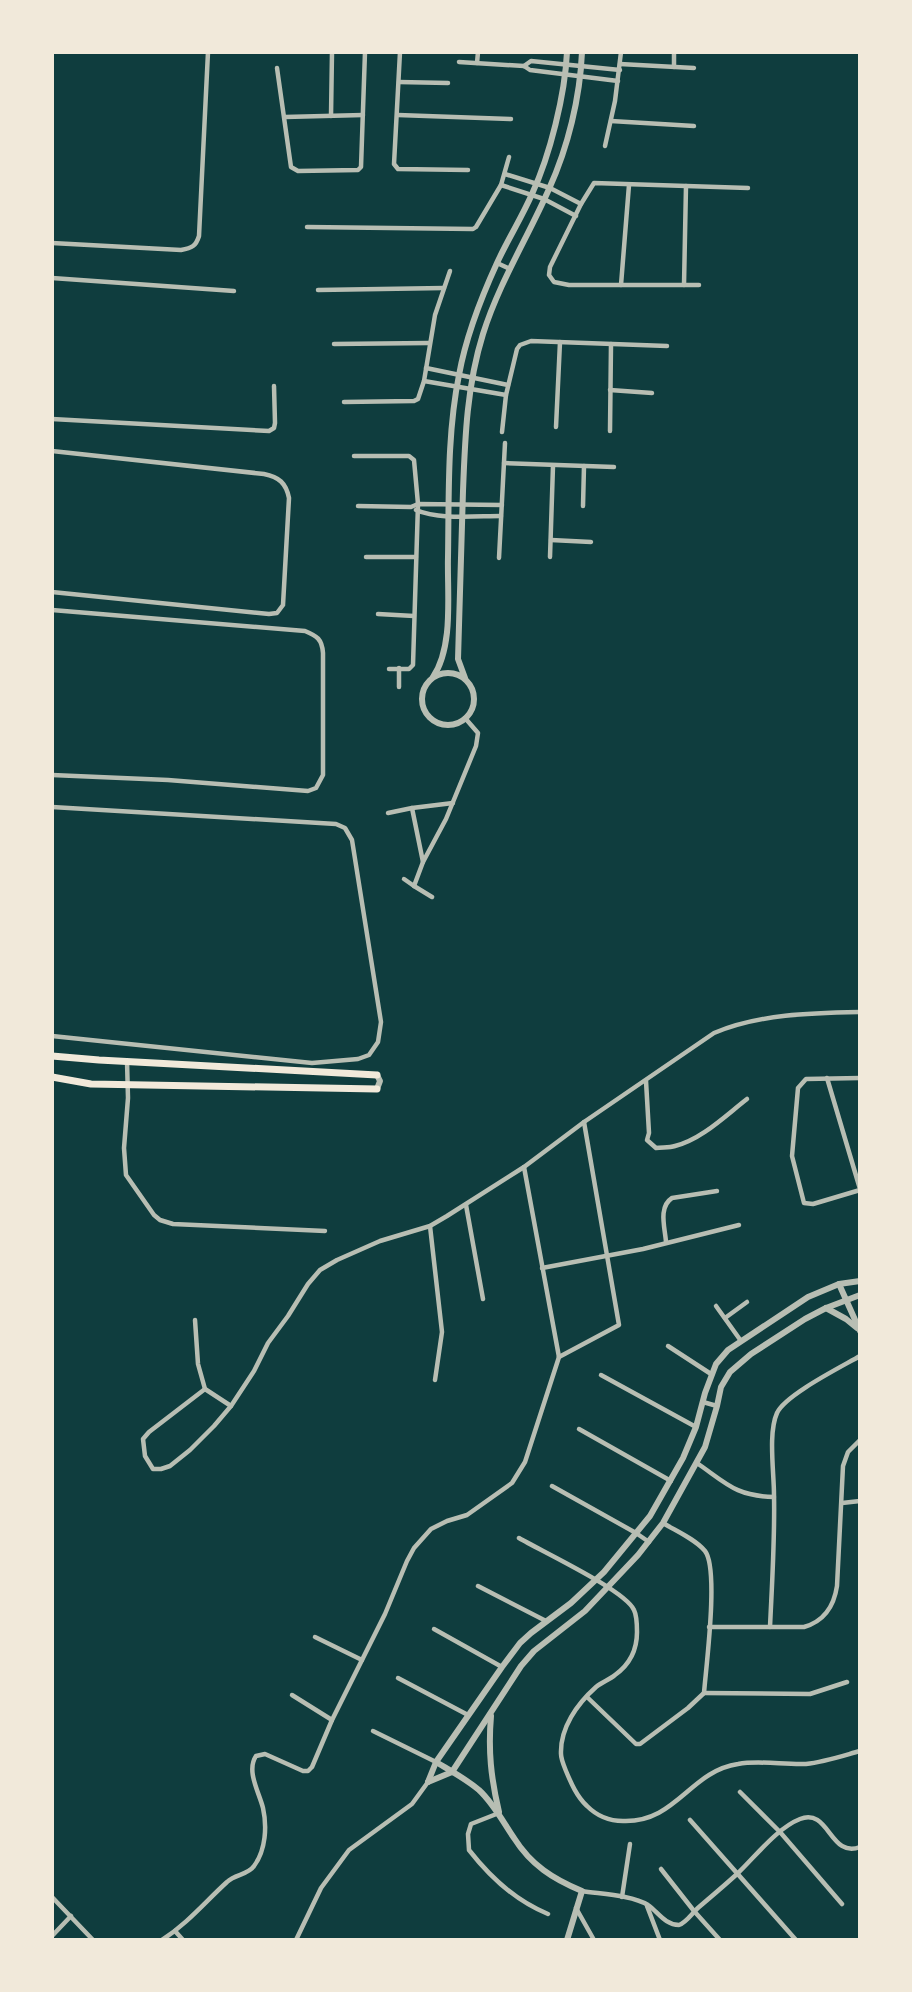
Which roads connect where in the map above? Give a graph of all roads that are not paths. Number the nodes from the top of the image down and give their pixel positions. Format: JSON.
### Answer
{"nodes":[{"id":1,"x":208,"y":52,"type":"edge"},
{"id":2,"x":332,"y":52,"type":"edge"},
{"id":3,"x":365,"y":52,"type":"edge"},
{"id":4,"x":400,"y":52,"type":"edge"},
{"id":5,"x":478,"y":52,"type":"edge"},
{"id":6,"x":531,"y":52,"type":"edge"},
{"id":7,"x":567,"y":52,"type":"edge"},
{"id":8,"x":582,"y":52,"type":"edge"},
{"id":9,"x":621,"y":52,"type":"edge"},
{"id":10,"x":674,"y":52,"type":"edge"},
{"id":11,"x":531,"y":61,"type":"junction"},
{"id":12,"x":459,"y":63,"type":"dead end"},
{"id":13,"x":477,"y":63,"type":"junction"},
{"id":14,"x":567,"y":64,"type":"junction"},
{"id":15,"x":581,"y":65,"type":"junction"},
{"id":16,"x":524,"y":66,"type":"junction"},
{"id":17,"x":620,"y":67,"type":"junction"},
{"id":18,"x":674,"y":67,"type":"junction"},
{"id":19,"x":277,"y":68,"type":"dead end"},
{"id":20,"x":694,"y":68,"type":"dead end"},
{"id":21,"x":530,"y":70,"type":"junction"},
{"id":22,"x":566,"y":74,"type":"junction"},
{"id":23,"x":580,"y":75,"type":"junction"},
{"id":24,"x":618,"y":81,"type":"junction"},
{"id":25,"x":399,"y":82,"type":"junction"},
{"id":26,"x":448,"y":83,"type":"dead end"},
{"id":27,"x":363,"y":115,"type":"junction"},
{"id":28,"x":398,"y":115,"type":"junction"},
{"id":29,"x":330,"y":116,"type":"junction"},
{"id":30,"x":285,"y":117,"type":"junction"},
{"id":31,"x":511,"y":119,"type":"dead end"},
{"id":32,"x":611,"y":121,"type":"junction"},
{"id":33,"x":694,"y":126,"type":"dead end"},
{"id":34,"x":605,"y":146,"type":"dead end"},
{"id":35,"x":508,"y":157,"type":"dead end"},
{"id":36,"x":468,"y":170,"type":"dead end"},
{"id":37,"x":505,"y":174,"type":"junction"},
{"id":38,"x":537,"y":184,"type":"junction"},
{"id":39,"x":629,"y":184,"type":"junction"},
{"id":40,"x":501,"y":185,"type":"junction"},
{"id":41,"x":686,"y":186,"type":"junction"},
{"id":42,"x":550,"y":188,"type":"junction"},
{"id":43,"x":748,"y":188,"type":"dead end"},
{"id":44,"x":532,"y":194,"type":"junction"},
{"id":45,"x":544,"y":199,"type":"junction"},
{"id":46,"x":581,"y":204,"type":"junction"},
{"id":47,"x":576,"y":216,"type":"junction"},
{"id":48,"x":307,"y":227,"type":"dead end"},
{"id":49,"x":52,"y":243,"type":"edge"},
{"id":50,"x":497,"y":263,"type":"junction"},
{"id":51,"x":510,"y":268,"type":"junction"},
{"id":52,"x":450,"y":271,"type":"dead end"},
{"id":53,"x":52,"y":278,"type":"edge"},
{"id":54,"x":621,"y":285,"type":"junction"},
{"id":55,"x":684,"y":285,"type":"junction"},
{"id":56,"x":699,"y":285,"type":"dead end"},
{"id":57,"x":444,"y":288,"type":"junction"},
{"id":58,"x":318,"y":290,"type":"dead end"},
{"id":59,"x":234,"y":291,"type":"dead end"},
{"id":60,"x":560,"y":342,"type":"junction"},
{"id":61,"x":429,"y":343,"type":"junction"},
{"id":62,"x":334,"y":344,"type":"dead end"},
{"id":63,"x":611,"y":344,"type":"junction"},
{"id":64,"x":666,"y":346,"type":"dead end"},
{"id":65,"x":426,"y":368,"type":"junction"},
{"id":66,"x":459,"y":374,"type":"junction"},
{"id":67,"x":472,"y":376,"type":"junction"},
{"id":68,"x":424,"y":381,"type":"junction"},
{"id":69,"x":508,"y":385,"type":"junction"},
{"id":70,"x":273,"y":386,"type":"dead end"},
{"id":71,"x":457,"y":387,"type":"junction"},
{"id":72,"x":469,"y":389,"type":"junction"},
{"id":73,"x":610,"y":390,"type":"junction"},
{"id":74,"x":652,"y":393,"type":"dead end"},
{"id":75,"x":506,"y":394,"type":"junction"},
{"id":76,"x":344,"y":402,"type":"dead end"},
{"id":77,"x":52,"y":419,"type":"edge"},
{"id":78,"x":556,"y":427,"type":"dead end"},
{"id":79,"x":610,"y":431,"type":"dead end"},
{"id":80,"x":502,"y":432,"type":"dead end"},
{"id":81,"x":505,"y":443,"type":"dead end"},
{"id":82,"x":52,"y":451,"type":"edge"},
{"id":83,"x":354,"y":456,"type":"dead end"},
{"id":84,"x":504,"y":463,"type":"junction"},
{"id":85,"x":553,"y":466,"type":"junction"},
{"id":86,"x":584,"y":466,"type":"junction"},
{"id":87,"x":614,"y":467,"type":"dead end"},
{"id":88,"x":418,"y":504,"type":"junction"},
{"id":89,"x":449,"y":505,"type":"junction"},
{"id":90,"x":462,"y":505,"type":"junction"},
{"id":91,"x":502,"y":505,"type":"junction"},
{"id":92,"x":358,"y":506,"type":"dead end"},
{"id":93,"x":583,"y":506,"type":"dead end"},
{"id":94,"x":411,"y":507,"type":"junction"},
{"id":95,"x":418,"y":511,"type":"junction"},
{"id":96,"x":449,"y":516,"type":"junction"},
{"id":97,"x":462,"y":516,"type":"junction"},
{"id":98,"x":501,"y":516,"type":"junction"},
{"id":99,"x":551,"y":540,"type":"junction"},
{"id":100,"x":591,"y":542,"type":"dead end"},
{"id":101,"x":550,"y":556,"type":"dead end"},
{"id":102,"x":366,"y":557,"type":"dead end"},
{"id":103,"x":416,"y":557,"type":"junction"},
{"id":104,"x":499,"y":558,"type":"dead end"},
{"id":105,"x":52,"y":592,"type":"edge"},
{"id":106,"x":52,"y":610,"type":"edge"},
{"id":107,"x":378,"y":614,"type":"dead end"},
{"id":108,"x":414,"y":616,"type":"junction"},
{"id":109,"x":460,"y":623,"type":"junction"},
{"id":110,"x":447,"y":624,"type":"junction"},
{"id":111,"x":399,"y":668,"type":"junction"},
{"id":112,"x":389,"y":669,"type":"dead end"},
{"id":113,"x":433,"y":677,"type":"junction"},
{"id":114,"x":465,"y":678,"type":"junction"},
{"id":115,"x":399,"y":687,"type":"dead end"},
{"id":116,"x":465,"y":718,"type":"junction"},
{"id":117,"x":52,"y":776,"type":"edge"},
{"id":118,"x":453,"y":803,"type":"junction"},
{"id":119,"x":52,"y":807,"type":"edge"},
{"id":120,"x":412,"y":808,"type":"junction"},
{"id":121,"x":387,"y":813,"type":"dead end"},
{"id":122,"x":423,"y":862,"type":"junction"},
{"id":123,"x":404,"y":879,"type":"dead end"},
{"id":124,"x":414,"y":886,"type":"junction"},
{"id":125,"x":432,"y":897,"type":"dead end"},
{"id":126,"x":860,"y":1012,"type":"edge"},
{"id":127,"x":52,"y":1036,"type":"edge"},
{"id":128,"x":52,"y":1056,"type":"edge"},
{"id":129,"x":127,"y":1061,"type":"junction"},
{"id":130,"x":377,"y":1074,"type":"joint"},
{"id":131,"x":52,"y":1077,"type":"edge"},
{"id":132,"x":827,"y":1078,"type":"junction"},
{"id":133,"x":860,"y":1078,"type":"edge"},
{"id":134,"x":646,"y":1081,"type":"junction"},
{"id":135,"x":129,"y":1085,"type":"junction"},
{"id":136,"x":377,"y":1089,"type":"joint"},
{"id":137,"x":747,"y":1099,"type":"dead end"},
{"id":138,"x":584,"y":1122,"type":"junction"},
{"id":139,"x":524,"y":1167,"type":"junction"},
{"id":140,"x":860,"y":1190,"type":"edge"},
{"id":141,"x":717,"y":1191,"type":"dead end"},
{"id":142,"x":466,"y":1205,"type":"junction"},
{"id":143,"x":739,"y":1225,"type":"dead end"},
{"id":144,"x":430,"y":1226,"type":"junction"},
{"id":145,"x":325,"y":1230,"type":"dead end"},
{"id":146,"x":666,"y":1242,"type":"junction"},
{"id":147,"x":607,"y":1256,"type":"junction"},
{"id":148,"x":542,"y":1268,"type":"junction"},
{"id":149,"x":860,"y":1281,"type":"edge"},
{"id":150,"x":839,"y":1284,"type":"junction"},
{"id":151,"x":860,"y":1295,"type":"edge"},
{"id":152,"x":483,"y":1299,"type":"dead end"},
{"id":153,"x":845,"y":1299,"type":"junction"},
{"id":154,"x":747,"y":1302,"type":"dead end"},
{"id":155,"x":716,"y":1306,"type":"dead end"},
{"id":156,"x":826,"y":1308,"type":"junction"},
{"id":157,"x":724,"y":1318,"type":"junction"},
{"id":158,"x":195,"y":1320,"type":"dead end"},
{"id":159,"x":860,"y":1330,"type":"edge"},
{"id":160,"x":741,"y":1341,"type":"junction"},
{"id":161,"x":668,"y":1346,"type":"dead end"},
{"id":162,"x":860,"y":1356,"type":"edge"},
{"id":163,"x":559,"y":1357,"type":"junction"},
{"id":164,"x":711,"y":1374,"type":"junction"},
{"id":165,"x":601,"y":1375,"type":"dead end"},
{"id":166,"x":435,"y":1380,"type":"dead end"},
{"id":167,"x":206,"y":1389,"type":"junction"},
{"id":168,"x":703,"y":1402,"type":"junction"},
{"id":169,"x":231,"y":1406,"type":"junction"},
{"id":170,"x":717,"y":1406,"type":"junction"},
{"id":171,"x":696,"y":1428,"type":"junction"},
{"id":172,"x":579,"y":1429,"type":"dead end"},
{"id":173,"x":860,"y":1440,"type":"edge"},
{"id":174,"x":697,"y":1463,"type":"junction"},
{"id":175,"x":671,"y":1481,"type":"junction"},
{"id":176,"x":552,"y":1486,"type":"dead end"},
{"id":177,"x":774,"y":1497,"type":"junction"},
{"id":178,"x":860,"y":1501,"type":"edge"},
{"id":179,"x":842,"y":1503,"type":"junction"},
{"id":180,"x":663,"y":1523,"type":"junction"},
{"id":181,"x":636,"y":1533,"type":"junction"},
{"id":182,"x":519,"y":1538,"type":"dead end"},
{"id":183,"x":649,"y":1542,"type":"junction"},
{"id":184,"x":596,"y":1580,"type":"junction"},
{"id":185,"x":478,"y":1586,"type":"dead end"},
{"id":186,"x":607,"y":1587,"type":"junction"},
{"id":187,"x":546,"y":1622,"type":"junction"},
{"id":188,"x":709,"y":1627,"type":"junction"},
{"id":189,"x":770,"y":1627,"type":"junction"},
{"id":190,"x":434,"y":1629,"type":"dead end"},
{"id":191,"x":315,"y":1637,"type":"dead end"},
{"id":192,"x":362,"y":1660,"type":"junction"},
{"id":193,"x":501,"y":1667,"type":"junction"},
{"id":194,"x":398,"y":1677,"type":"dead end"},
{"id":195,"x":847,"y":1682,"type":"dead end"},
{"id":196,"x":704,"y":1693,"type":"junction"},
{"id":197,"x":292,"y":1695,"type":"dead end"},
{"id":198,"x":587,"y":1697,"type":"junction"},
{"id":199,"x":491,"y":1712,"type":"junction"},
{"id":200,"x":468,"y":1715,"type":"junction"},
{"id":201,"x":332,"y":1720,"type":"junction"},
{"id":202,"x":373,"y":1731,"type":"dead end"},
{"id":203,"x":860,"y":1751,"type":"edge"},
{"id":204,"x":436,"y":1762,"type":"junction"},
{"id":205,"x":452,"y":1772,"type":"junction"},
{"id":206,"x":428,"y":1782,"type":"junction"},
{"id":207,"x":740,"y":1792,"type":"dead end"},
{"id":208,"x":499,"y":1813,"type":"junction"},
{"id":209,"x":690,"y":1820,"type":"dead end"},
{"id":210,"x":780,"y":1832,"type":"junction"},
{"id":211,"x":630,"y":1844,"type":"dead end"},
{"id":212,"x":860,"y":1846,"type":"edge"},
{"id":213,"x":662,"y":1869,"type":"dead end"},
{"id":214,"x":738,"y":1874,"type":"junction"},
{"id":215,"x":582,"y":1891,"type":"junction"},
{"id":216,"x":621,"y":1897,"type":"junction"},
{"id":217,"x":52,"y":1898,"type":"edge"},
{"id":218,"x":646,"y":1904,"type":"junction"},
{"id":219,"x":842,"y":1904,"type":"dead end"},
{"id":220,"x":576,"y":1908,"type":"junction"},
{"id":221,"x":694,"y":1911,"type":"junction"},
{"id":222,"x":548,"y":1914,"type":"dead end"},
{"id":223,"x":71,"y":1917,"type":"junction"},
{"id":224,"x":175,"y":1931,"type":"junction"},
{"id":225,"x":52,"y":1936,"type":"edge"},
{"id":226,"x":93,"y":1940,"type":"edge"},
{"id":227,"x":162,"y":1940,"type":"edge"},
{"id":228,"x":183,"y":1940,"type":"edge"},
{"id":229,"x":296,"y":1940,"type":"edge"},
{"id":230,"x":567,"y":1940,"type":"edge"},
{"id":231,"x":594,"y":1940,"type":"edge"},
{"id":232,"x":660,"y":1940,"type":"edge"},
{"id":233,"x":720,"y":1940,"type":"edge"},
{"id":234,"x":796,"y":1940,"type":"edge"}],
"edges":[{"from":1,"to":49,"type":"street"},
{"from":2,"to":29,"type":"street"},
{"from":3,"to":27,"type":"street"},
{"from":4,"to":25,"type":"street"},
{"from":5,"to":13,"type":"street"},
{"from":6,"to":11,"type":"street"},
{"from":7,"to":14,"type":"street"},
{"from":8,"to":15,"type":"street"},
{"from":9,"to":17,"type":"street"},
{"from":10,"to":18,"type":"street"},
{"from":11,"to":14,"type":"street"},
{"from":11,"to":16,"type":"street"},
{"from":11,"to":21,"type":"street"},
{"from":12,"to":13,"type":"street"},
{"from":13,"to":16,"type":"street"},
{"from":14,"to":15,"type":"street"},
{"from":14,"to":22,"type":"street"},
{"from":15,"to":17,"type":"street"},
{"from":15,"to":23,"type":"street"},
{"from":16,"to":21,"type":"street"},
{"from":17,"to":18,"type":"street"},
{"from":17,"to":24,"type":"street"},
{"from":18,"to":20,"type":"street"},
{"from":19,"to":30,"type":"street"},
{"from":21,"to":22,"type":"street"},
{"from":22,"to":23,"type":"street"},
{"from":22,"to":38,"type":"street"},
{"from":23,"to":24,"type":"street"},
{"from":23,"to":42,"type":"street"},
{"from":24,"to":32,"type":"street"},
{"from":25,"to":26,"type":"street"},
{"from":25,"to":28,"type":"street"},
{"from":27,"to":29,"type":"street"},
{"from":27,"to":30,"type":"street"},
{"from":28,"to":31,"type":"street"},
{"from":28,"to":36,"type":"street"},
{"from":29,"to":30,"type":"street"},
{"from":32,"to":33,"type":"street"},
{"from":32,"to":34,"type":"street"},
{"from":35,"to":37,"type":"street"},
{"from":37,"to":38,"type":"street"},
{"from":37,"to":40,"type":"street"},
{"from":38,"to":42,"type":"street"},
{"from":38,"to":44,"type":"street"},
{"from":39,"to":41,"type":"street"},
{"from":39,"to":46,"type":"street"},
{"from":39,"to":54,"type":"street"},
{"from":40,"to":44,"type":"street"},
{"from":40,"to":48,"type":"street"},
{"from":41,"to":43,"type":"street"},
{"from":41,"to":55,"type":"street"},
{"from":42,"to":45,"type":"street"},
{"from":42,"to":46,"type":"street"},
{"from":44,"to":45,"type":"street"},
{"from":44,"to":50,"type":"street"},
{"from":45,"to":47,"type":"street"},
{"from":45,"to":51,"type":"street"},
{"from":46,"to":47,"type":"street"},
{"from":47,"to":54,"type":"street"},
{"from":50,"to":51,"type":"street"},
{"from":50,"to":66,"type":"street"},
{"from":51,"to":67,"type":"street"},
{"from":52,"to":57,"type":"street"},
{"from":53,"to":59,"type":"street"},
{"from":54,"to":55,"type":"street"},
{"from":55,"to":56,"type":"street"},
{"from":57,"to":58,"type":"street"},
{"from":57,"to":61,"type":"street"},
{"from":60,"to":63,"type":"street"},
{"from":60,"to":69,"type":"street"},
{"from":60,"to":78,"type":"street"},
{"from":61,"to":62,"type":"street"},
{"from":61,"to":65,"type":"street"},
{"from":63,"to":64,"type":"street"},
{"from":63,"to":73,"type":"street"},
{"from":65,"to":66,"type":"street"},
{"from":65,"to":68,"type":"street"},
{"from":66,"to":67,"type":"street"},
{"from":66,"to":71,"type":"street"},
{"from":67,"to":69,"type":"street"},
{"from":67,"to":72,"type":"street"},
{"from":68,"to":71,"type":"street"},
{"from":68,"to":76,"type":"street"},
{"from":69,"to":75,"type":"street"},
{"from":70,"to":77,"type":"street"},
{"from":71,"to":72,"type":"street"},
{"from":71,"to":89,"type":"street"},
{"from":72,"to":75,"type":"street"},
{"from":72,"to":90,"type":"street"},
{"from":73,"to":74,"type":"street"},
{"from":73,"to":79,"type":"street"},
{"from":75,"to":80,"type":"street"},
{"from":81,"to":84,"type":"street"},
{"from":82,"to":105,"type":"street"},
{"from":83,"to":88,"type":"street"},
{"from":84,"to":85,"type":"street"},
{"from":84,"to":91,"type":"street"},
{"from":85,"to":86,"type":"street"},
{"from":85,"to":99,"type":"street"},
{"from":86,"to":87,"type":"street"},
{"from":86,"to":93,"type":"street"},
{"from":88,"to":89,"type":"street"},
{"from":88,"to":94,"type":"street"},
{"from":88,"to":95,"type":"street"},
{"from":89,"to":90,"type":"street"},
{"from":89,"to":96,"type":"street"},
{"from":90,"to":91,"type":"street"},
{"from":90,"to":97,"type":"street"},
{"from":91,"to":98,"type":"street"},
{"from":92,"to":94,"type":"street"},
{"from":94,"to":95,"type":"street"},
{"from":95,"to":96,"type":"street"},
{"from":95,"to":103,"type":"street"},
{"from":96,"to":97,"type":"street"},
{"from":96,"to":110,"type":"street"},
{"from":97,"to":98,"type":"street"},
{"from":97,"to":109,"type":"street"},
{"from":98,"to":104,"type":"street"},
{"from":99,"to":100,"type":"street"},
{"from":99,"to":101,"type":"street"},
{"from":102,"to":103,"type":"street"},
{"from":103,"to":108,"type":"street"},
{"from":106,"to":117,"type":"street"},
{"from":107,"to":108,"type":"street"},
{"from":108,"to":111,"type":"street"},
{"from":109,"to":110,"type":"street"},
{"from":109,"to":114,"type":"street"},
{"from":110,"to":113,"type":"street"},
{"from":111,"to":112,"type":"street"},
{"from":111,"to":115,"type":"street"},
{"from":113,"to":114,"type":"street"},
{"from":113,"to":116,"type":"street"},
{"from":114,"to":116,"type":"street"},
{"from":116,"to":118,"type":"street"},
{"from":118,"to":120,"type":"street"},
{"from":118,"to":122,"type":"street"},
{"from":119,"to":127,"type":"street"},
{"from":120,"to":121,"type":"street"},
{"from":120,"to":122,"type":"street"},
{"from":122,"to":124,"type":"street"},
{"from":123,"to":124,"type":"street"},
{"from":124,"to":125,"type":"street"},
{"from":126,"to":134,"type":"street"},
{"from":128,"to":129,"type":"main road"},
{"from":129,"to":130,"type":"main road"},
{"from":129,"to":135,"type":"street"},
{"from":130,"to":136,"type":"street"},
{"from":131,"to":135,"type":"main road"},
{"from":132,"to":133,"type":"street"},
{"from":132,"to":140,"type":"street"},
{"from":132,"to":140,"type":"street"},
{"from":134,"to":137,"type":"street"},
{"from":134,"to":138,"type":"street"},
{"from":135,"to":136,"type":"main road"},
{"from":135,"to":145,"type":"street"},
{"from":138,"to":139,"type":"street"},
{"from":138,"to":147,"type":"street"},
{"from":139,"to":142,"type":"street"},
{"from":139,"to":148,"type":"street"},
{"from":141,"to":146,"type":"street"},
{"from":142,"to":144,"type":"street"},
{"from":142,"to":152,"type":"street"},
{"from":143,"to":146,"type":"street"},
{"from":144,"to":166,"type":"street"},
{"from":144,"to":169,"type":"street"},
{"from":146,"to":147,"type":"street"},
{"from":147,"to":148,"type":"street"},
{"from":147,"to":163,"type":"street"},
{"from":148,"to":163,"type":"street"},
{"from":149,"to":150,"type":"street"},
{"from":150,"to":153,"type":"street"},
{"from":150,"to":160,"type":"street"},
{"from":151,"to":153,"type":"street"},
{"from":153,"to":156,"type":"street"},
{"from":153,"to":159,"type":"street"},
{"from":154,"to":157,"type":"street"},
{"from":155,"to":157,"type":"street"},
{"from":156,"to":159,"type":"street"},
{"from":156,"to":170,"type":"street"},
{"from":157,"to":160,"type":"street"},
{"from":158,"to":167,"type":"street"},
{"from":160,"to":164,"type":"street"},
{"from":161,"to":164,"type":"street"},
{"from":162,"to":177,"type":"street"},
{"from":163,"to":192,"type":"street"},
{"from":164,"to":168,"type":"street"},
{"from":165,"to":171,"type":"street"},
{"from":167,"to":169,"type":"street"},
{"from":167,"to":169,"type":"street"},
{"from":168,"to":170,"type":"street"},
{"from":168,"to":171,"type":"street"},
{"from":170,"to":174,"type":"street"},
{"from":171,"to":175,"type":"street"},
{"from":172,"to":175,"type":"street"},
{"from":173,"to":179,"type":"street"},
{"from":174,"to":177,"type":"street"},
{"from":174,"to":180,"type":"street"},
{"from":175,"to":181,"type":"street"},
{"from":176,"to":181,"type":"street"},
{"from":177,"to":189,"type":"street"},
{"from":178,"to":179,"type":"street"},
{"from":179,"to":189,"type":"street"},
{"from":180,"to":183,"type":"street"},
{"from":180,"to":188,"type":"street"},
{"from":181,"to":183,"type":"street"},
{"from":181,"to":184,"type":"street"},
{"from":182,"to":184,"type":"street"},
{"from":183,"to":186,"type":"street"},
{"from":184,"to":186,"type":"street"},
{"from":184,"to":187,"type":"street"},
{"from":185,"to":187,"type":"street"},
{"from":186,"to":198,"type":"street"},
{"from":186,"to":199,"type":"street"},
{"from":187,"to":193,"type":"street"},
{"from":188,"to":189,"type":"street"},
{"from":188,"to":196,"type":"street"},
{"from":190,"to":193,"type":"street"},
{"from":191,"to":192,"type":"street"},
{"from":192,"to":201,"type":"street"},
{"from":193,"to":200,"type":"street"},
{"from":194,"to":200,"type":"street"},
{"from":195,"to":196,"type":"street"},
{"from":196,"to":198,"type":"street"},
{"from":197,"to":201,"type":"street"},
{"from":198,"to":203,"type":"street"},
{"from":199,"to":205,"type":"street"},
{"from":199,"to":208,"type":"street"},
{"from":200,"to":204,"type":"street"},
{"from":201,"to":224,"type":"street"},
{"from":202,"to":204,"type":"street"},
{"from":204,"to":205,"type":"street"},
{"from":204,"to":206,"type":"street"},
{"from":205,"to":206,"type":"street"},
{"from":205,"to":208,"type":"street"},
{"from":206,"to":229,"type":"street"},
{"from":207,"to":210,"type":"street"},
{"from":208,"to":215,"type":"street"},
{"from":208,"to":222,"type":"street"},
{"from":209,"to":214,"type":"street"},
{"from":210,"to":212,"type":"street"},
{"from":210,"to":214,"type":"street"},
{"from":210,"to":219,"type":"street"},
{"from":211,"to":216,"type":"street"},
{"from":213,"to":221,"type":"street"},
{"from":214,"to":221,"type":"street"},
{"from":214,"to":234,"type":"street"},
{"from":215,"to":216,"type":"street"},
{"from":215,"to":220,"type":"street"},
{"from":216,"to":218,"type":"street"},
{"from":217,"to":223,"type":"street"},
{"from":218,"to":221,"type":"street"},
{"from":218,"to":232,"type":"street"},
{"from":220,"to":230,"type":"street"},
{"from":220,"to":231,"type":"street"},
{"from":221,"to":233,"type":"street"},
{"from":223,"to":225,"type":"street"},
{"from":223,"to":226,"type":"street"},
{"from":224,"to":227,"type":"street"},
{"from":224,"to":228,"type":"street"}]}
